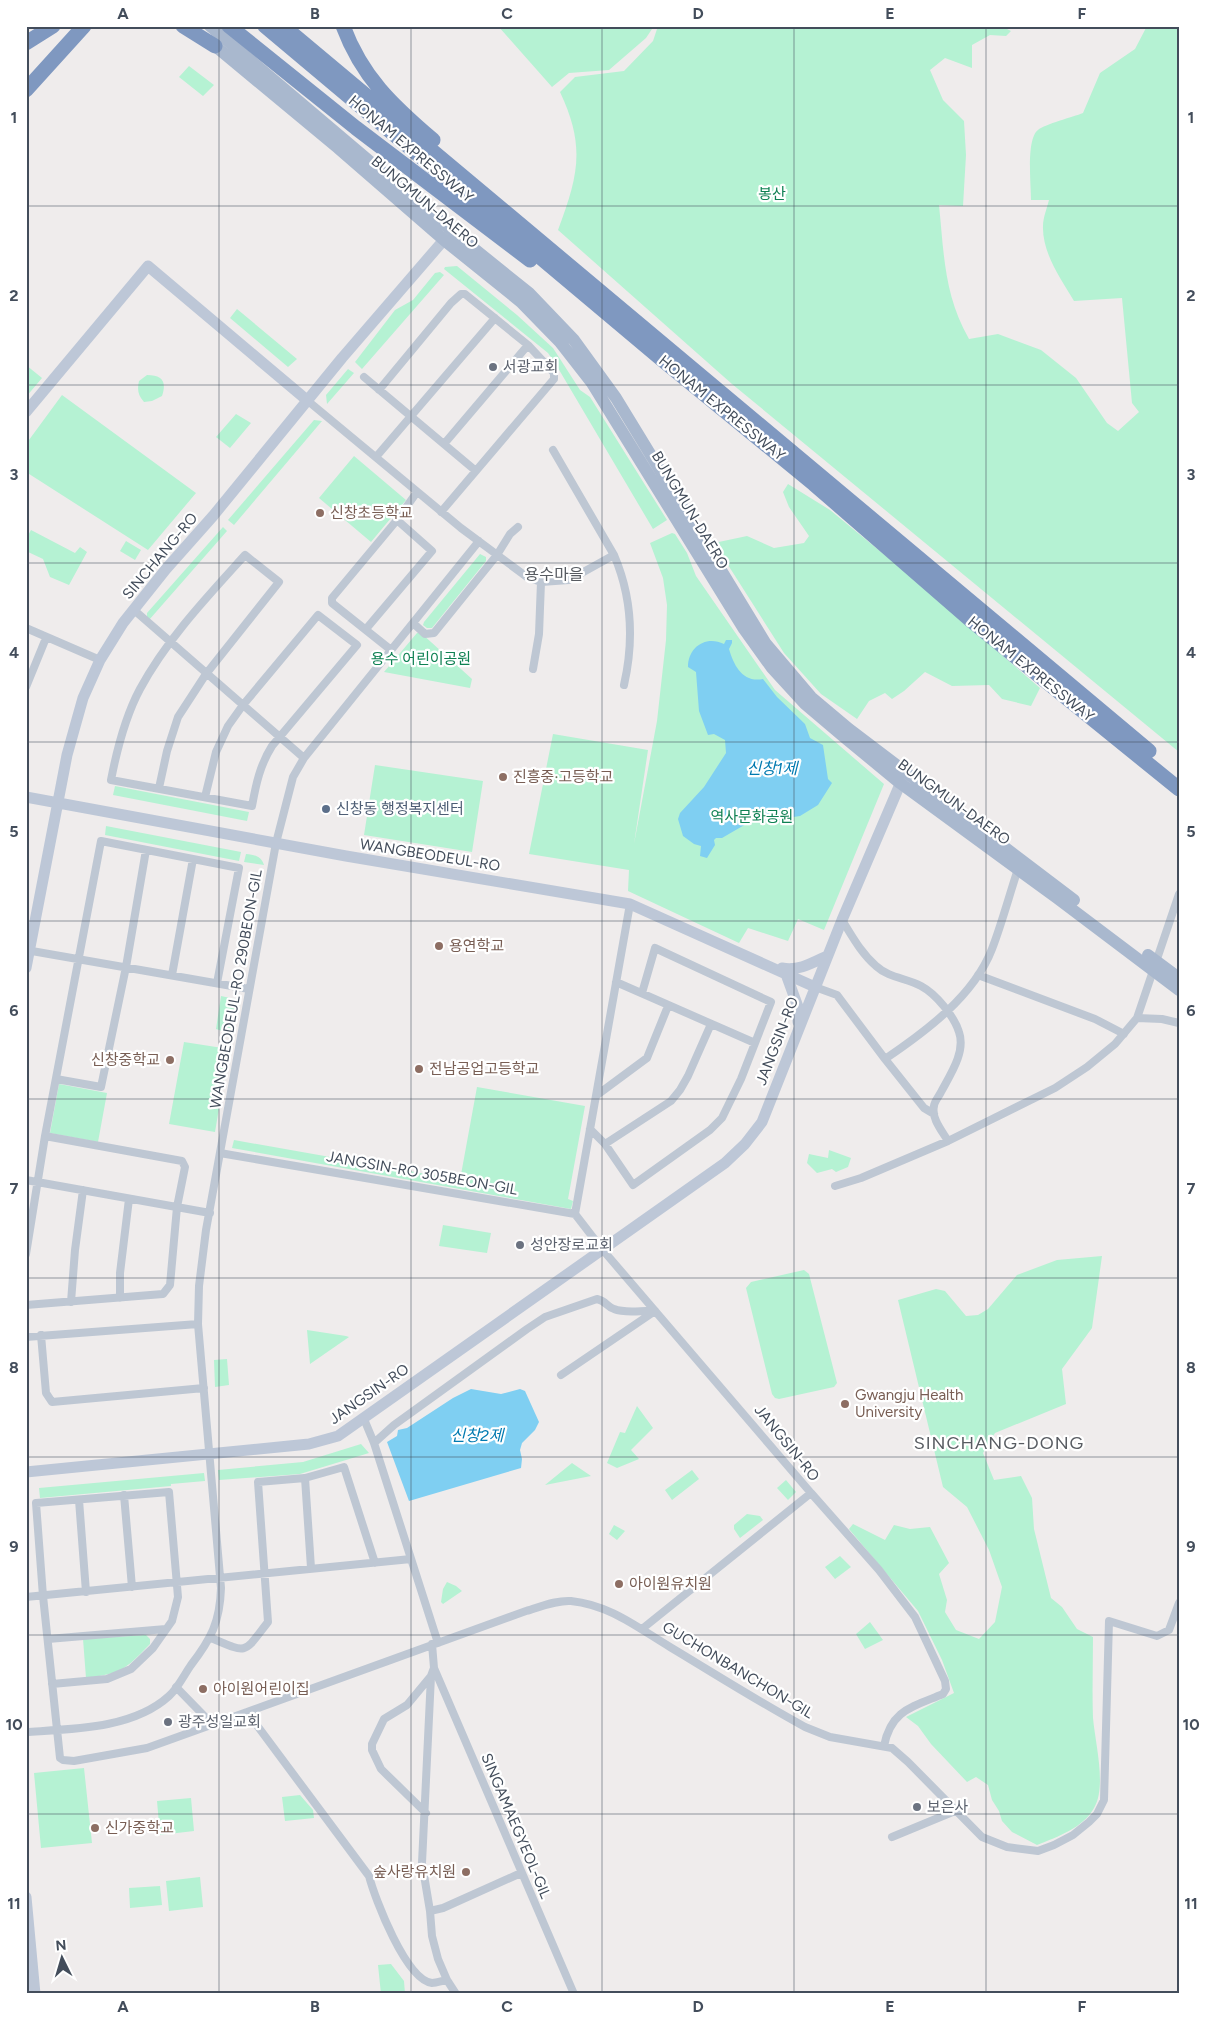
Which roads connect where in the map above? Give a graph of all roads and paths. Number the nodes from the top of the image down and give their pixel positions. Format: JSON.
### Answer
{"nodes":[{"id":1,"x":53,"y":26,"type":"edge"},
{"id":2,"x":183,"y":26,"type":"edge"},
{"id":3,"x":192,"y":26,"type":"edge"},
{"id":4,"x":210,"y":26,"type":"edge"},
{"id":5,"x":230,"y":26,"type":"edge"},
{"id":6,"x":266,"y":26,"type":"edge"},
{"id":7,"x":283,"y":26,"type":"edge"},
{"id":8,"x":343,"y":26,"type":"edge"},
{"id":9,"x":83,"y":28,"type":"edge"},
{"id":10,"x":26,"y":44,"type":"edge"},
{"id":11,"x":215,"y":46,"type":"junction"},
{"id":12,"x":26,"y":90,"type":"edge"},
{"id":13,"x":448,"y":236,"type":"junction"},
{"id":14,"x":535,"y":237,"type":"junction"},
{"id":15,"x":595,"y":303,"type":"junction"},
{"id":16,"x":495,"y":318,"type":"junction"},
{"id":17,"x":528,"y":345,"type":"junction"},
{"id":18,"x":364,"y":377,"type":"dead end"},
{"id":19,"x":379,"y":390,"type":"junction"},
{"id":20,"x":308,"y":401,"type":"junction"},
{"id":21,"x":26,"y":412,"type":"edge"},
{"id":22,"x":410,"y":416,"type":"junction"},
{"id":23,"x":444,"y":444,"type":"junction"},
{"id":24,"x":552,"y":450,"type":"dead end"},
{"id":25,"x":376,"y":456,"type":"junction"},
{"id":26,"x":476,"y":471,"type":"junction"},
{"id":27,"x":417,"y":492,"type":"junction"},
{"id":28,"x":441,"y":512,"type":"junction"},
{"id":29,"x":397,"y":520,"type":"junction"},
{"id":30,"x":518,"y":527,"type":"dead end"},
{"id":31,"x":479,"y":541,"type":"junction"},
{"id":32,"x":497,"y":555,"type":"junction"},
{"id":33,"x":614,"y":555,"type":"junction"},
{"id":34,"x":541,"y":582,"type":"junction"},
{"id":35,"x":134,"y":610,"type":"junction"},
{"id":36,"x":414,"y":623,"type":"junction"},
{"id":37,"x":26,"y":628,"type":"edge"},
{"id":38,"x":366,"y":629,"type":"junction"},
{"id":39,"x":46,"y":638,"type":"junction"},
{"id":40,"x":170,"y":641,"type":"junction"},
{"id":41,"x":391,"y":650,"type":"junction"},
{"id":42,"x":100,"y":660,"type":"junction"},
{"id":43,"x":533,"y":669,"type":"dead end"},
{"id":44,"x":206,"y":674,"type":"junction"},
{"id":45,"x":624,"y":685,"type":"dead end"},
{"id":46,"x":26,"y":687,"type":"edge"},
{"id":47,"x":243,"y":705,"type":"junction"},
{"id":48,"x":280,"y":736,"type":"junction"},
{"id":49,"x":304,"y":758,"type":"junction"},
{"id":50,"x":906,"y":771,"type":"junction"},
{"id":51,"x":1179,"y":776,"type":"edge"},
{"id":52,"x":900,"y":783,"type":"junction"},
{"id":53,"x":159,"y":788,"type":"junction"},
{"id":54,"x":1179,"y":789,"type":"edge"},
{"id":55,"x":26,"y":797,"type":"edge"},
{"id":56,"x":205,"y":797,"type":"junction"},
{"id":57,"x":58,"y":802,"type":"junction"},
{"id":58,"x":276,"y":843,"type":"junction"},
{"id":59,"x":146,"y":850,"type":"junction"},
{"id":60,"x":193,"y":859,"type":"junction"},
{"id":61,"x":1018,"y":869,"type":"junction"},
{"id":62,"x":1179,"y":894,"type":"edge"},
{"id":63,"x":630,"y":904,"type":"junction"},
{"id":64,"x":842,"y":920,"type":"junction"},
{"id":65,"x":28,"y":950,"type":"edge"},
{"id":66,"x":827,"y":956,"type":"junction"},
{"id":67,"x":79,"y":959,"type":"junction"},
{"id":68,"x":1154,"y":965,"type":"junction"},
{"id":69,"x":126,"y":967,"type":"junction"},
{"id":70,"x":26,"y":968,"type":"edge"},
{"id":71,"x":773,"y":968,"type":"junction"},
{"id":72,"x":786,"y":974,"type":"junction"},
{"id":73,"x":172,"y":975,"type":"junction"},
{"id":74,"x":978,"y":976,"type":"junction"},
{"id":75,"x":1179,"y":978,"type":"edge"},
{"id":76,"x":616,"y":982,"type":"junction"},
{"id":77,"x":217,"y":984,"type":"junction"},
{"id":78,"x":815,"y":987,"type":"junction"},
{"id":79,"x":250,"y":989,"type":"junction"},
{"id":80,"x":1179,"y":990,"type":"edge"},
{"id":81,"x":642,"y":993,"type":"junction"},
{"id":82,"x":668,"y":1006,"type":"junction"},
{"id":83,"x":948,"y":1012,"type":"junction"},
{"id":84,"x":1137,"y":1018,"type":"junction"},
{"id":85,"x":711,"y":1024,"type":"junction"},
{"id":86,"x":1179,"y":1024,"type":"edge"},
{"id":87,"x":799,"y":1028,"type":"junction"},
{"id":88,"x":1124,"y":1034,"type":"junction"},
{"id":89,"x":755,"y":1043,"type":"junction"},
{"id":90,"x":885,"y":1059,"type":"junction"},
{"id":91,"x":56,"y":1079,"type":"junction"},
{"id":92,"x":597,"y":1095,"type":"junction"},
{"id":93,"x":934,"y":1114,"type":"junction"},
{"id":94,"x":590,"y":1129,"type":"junction"},
{"id":95,"x":45,"y":1136,"type":"junction"},
{"id":96,"x":948,"y":1141,"type":"junction"},
{"id":97,"x":605,"y":1144,"type":"junction"},
{"id":98,"x":220,"y":1153,"type":"junction"},
{"id":99,"x":26,"y":1180,"type":"edge"},
{"id":100,"x":37,"y":1182,"type":"junction"},
{"id":101,"x":836,"y":1186,"type":"dead end"},
{"id":102,"x":83,"y":1190,"type":"junction"},
{"id":103,"x":129,"y":1199,"type":"junction"},
{"id":104,"x":177,"y":1207,"type":"junction"},
{"id":105,"x":210,"y":1213,"type":"junction"},
{"id":106,"x":575,"y":1214,"type":"junction"},
{"id":107,"x":602,"y":1249,"type":"junction"},
{"id":108,"x":26,"y":1254,"type":"edge"},
{"id":109,"x":120,"y":1298,"type":"junction"},
{"id":110,"x":71,"y":1302,"type":"junction"},
{"id":111,"x":26,"y":1305,"type":"edge"},
{"id":112,"x":655,"y":1311,"type":"junction"},
{"id":113,"x":198,"y":1324,"type":"junction"},
{"id":114,"x":41,"y":1335,"type":"junction"},
{"id":115,"x":26,"y":1337,"type":"edge"},
{"id":116,"x":561,"y":1375,"type":"dead end"},
{"id":117,"x":204,"y":1388,"type":"junction"},
{"id":118,"x":364,"y":1419,"type":"junction"},
{"id":119,"x":374,"y":1443,"type":"junction"},
{"id":120,"x":209,"y":1454,"type":"junction"},
{"id":121,"x":26,"y":1472,"type":"edge"},
{"id":122,"x":305,"y":1478,"type":"junction"},
{"id":123,"x":811,"y":1493,"type":"junction"},
{"id":124,"x":124,"y":1495,"type":"junction"},
{"id":125,"x":79,"y":1500,"type":"junction"},
{"id":126,"x":410,"y":1559,"type":"junction"},
{"id":127,"x":375,"y":1563,"type":"junction"},
{"id":128,"x":311,"y":1568,"type":"junction"},
{"id":129,"x":264,"y":1574,"type":"junction"},
{"id":130,"x":220,"y":1578,"type":"junction"},
{"id":131,"x":178,"y":1583,"type":"junction"},
{"id":132,"x":132,"y":1588,"type":"junction"},
{"id":133,"x":86,"y":1592,"type":"junction"},
{"id":134,"x":43,"y":1596,"type":"junction"},
{"id":135,"x":26,"y":1597,"type":"edge"},
{"id":136,"x":1179,"y":1603,"type":"edge"},
{"id":137,"x":166,"y":1629,"type":"junction"},
{"id":138,"x":642,"y":1629,"type":"junction"},
{"id":139,"x":211,"y":1638,"type":"junction"},
{"id":140,"x":48,"y":1639,"type":"junction"},
{"id":141,"x":435,"y":1644,"type":"junction"},
{"id":142,"x":432,"y":1672,"type":"junction"},
{"id":143,"x":52,"y":1684,"type":"junction"},
{"id":144,"x":176,"y":1687,"type":"junction"},
{"id":145,"x":247,"y":1712,"type":"junction"},
{"id":146,"x":213,"y":1725,"type":"junction"},
{"id":147,"x":56,"y":1730,"type":"junction"},
{"id":148,"x":26,"y":1732,"type":"edge"},
{"id":149,"x":884,"y":1746,"type":"junction"},
{"id":150,"x":955,"y":1811,"type":"junction"},
{"id":151,"x":426,"y":1813,"type":"junction"},
{"id":152,"x":892,"y":1837,"type":"dead end"},
{"id":153,"x":521,"y":1873,"type":"junction"},
{"id":154,"x":26,"y":1898,"type":"edge"},
{"id":155,"x":430,"y":1911,"type":"junction"},
{"id":156,"x":29,"y":1965,"type":"edge"},
{"id":157,"x":447,"y":1980,"type":"junction"},
{"id":158,"x":35,"y":1994,"type":"edge"},
{"id":159,"x":456,"y":1994,"type":"edge"},
{"id":160,"x":574,"y":1994,"type":"edge"}],
"edges":[{"from":1,"to":10,"type":"highway"},
{"from":2,"to":11,"type":"highway"},
{"from":3,"to":11,"type":"main road","name":"BUNGMUN-DAERO"},
{"from":4,"to":13,"type":"main road","name":"BUNGMUN-DAERO"},
{"from":5,"to":15,"type":"highway"},
{"from":6,"to":15,"type":"highway","name":"HONAM EXPRESSWAY"},
{"from":7,"to":14,"type":"highway","name":"HONAM EXPRESSWAY"},
{"from":8,"to":14,"type":"highway"},
{"from":9,"to":12,"type":"highway"},
{"from":11,"to":13,"type":"main road","name":"BUNGMUN-DAERO"},
{"from":13,"to":20,"type":"main road","name":"SINCHANG-RO"},
{"from":13,"to":50,"type":"main road","name":"BUNGMUN-DAERO"},
{"from":13,"to":52,"type":"main road","name":"BUNGMUN-DAERO"},
{"from":14,"to":51,"type":"highway","name":"HONAM EXPRESSWAY"},
{"from":15,"to":54,"type":"highway","name":"HONAM EXPRESSWAY"},
{"from":16,"to":17,"type":"street"},
{"from":16,"to":19,"type":"street"},
{"from":16,"to":22,"type":"street"},
{"from":17,"to":23,"type":"street"},
{"from":17,"to":26,"type":"street"},
{"from":18,"to":19,"type":"street"},
{"from":19,"to":22,"type":"street"},
{"from":20,"to":21,"type":"main road"},
{"from":20,"to":25,"type":"street"},
{"from":20,"to":35,"type":"main road","name":"SINCHANG-RO"},
{"from":22,"to":23,"type":"street"},
{"from":22,"to":25,"type":"street"},
{"from":23,"to":26,"type":"street"},
{"from":24,"to":33,"type":"street"},
{"from":25,"to":27,"type":"street"},
{"from":26,"to":28,"type":"street"},
{"from":27,"to":28,"type":"street"},
{"from":27,"to":29,"type":"street"},
{"from":28,"to":31,"type":"street"},
{"from":29,"to":38,"type":"street"},
{"from":29,"to":38,"type":"street"},
{"from":30,"to":32,"type":"street"},
{"from":31,"to":32,"type":"street"},
{"from":31,"to":36,"type":"street","name":"WANGBEODEUL-RO 290BEON-GIL"},
{"from":32,"to":34,"type":"street"},
{"from":32,"to":36,"type":"street"},
{"from":33,"to":34,"type":"street"},
{"from":33,"to":45,"type":"street"},
{"from":34,"to":43,"type":"street"},
{"from":35,"to":40,"type":"street"},
{"from":35,"to":42,"type":"main road","name":"SINCHANG-RO"},
{"from":36,"to":41,"type":"street","name":"WANGBEODEUL-RO 290BEON-GIL"},
{"from":37,"to":39,"type":"street"},
{"from":38,"to":41,"type":"street"},
{"from":39,"to":42,"type":"street"},
{"from":39,"to":46,"type":"street"},
{"from":40,"to":44,"type":"street"},
{"from":40,"to":44,"type":"street"},
{"from":40,"to":53,"type":"street"},
{"from":41,"to":49,"type":"street","name":"WANGBEODEUL-RO 290BEON-GIL"},
{"from":42,"to":57,"type":"main road","name":"SINCHANG-RO"},
{"from":44,"to":47,"type":"street"},
{"from":44,"to":53,"type":"street"},
{"from":47,"to":48,"type":"street"},
{"from":47,"to":48,"type":"street"},
{"from":47,"to":56,"type":"street"},
{"from":48,"to":49,"type":"street"},
{"from":48,"to":56,"type":"street"},
{"from":49,"to":58,"type":"street","name":"WANGBEODEUL-RO 290BEON-GIL"},
{"from":50,"to":52,"type":"main road","name":"JANGSIN-RO"},
{"from":50,"to":68,"type":"main road","name":"BUNGMUN-DAERO"},
{"from":52,"to":61,"type":"main road","name":"BUNGMUN-DAERO"},
{"from":52,"to":64,"type":"main road","name":"JANGSIN-RO"},
{"from":53,"to":56,"type":"street"},
{"from":55,"to":57,"type":"main road","name":"WANGBEODEUL-RO"},
{"from":57,"to":58,"type":"main road","name":"WANGBEODEUL-RO"},
{"from":57,"to":65,"type":"main road","name":"SINCHANG-RO"},
{"from":58,"to":63,"type":"main road","name":"WANGBEODEUL-RO"},
{"from":58,"to":79,"type":"street","name":"WANGBEODEUL-RO 290BEON-GIL"},
{"from":59,"to":60,"type":"street"},
{"from":59,"to":67,"type":"street"},
{"from":59,"to":69,"type":"street"},
{"from":60,"to":73,"type":"street"},
{"from":60,"to":77,"type":"street"},
{"from":61,"to":68,"type":"main road","name":"BUNGMUN-DAERO"},
{"from":61,"to":74,"type":"street"},
{"from":62,"to":68,"type":"street"},
{"from":63,"to":71,"type":"main road","name":"WANGBEODEUL-RO"},
{"from":63,"to":76,"type":"street"},
{"from":64,"to":66,"type":"main road","name":"JANGSIN-RO"},
{"from":64,"to":83,"type":"street"},
{"from":65,"to":67,"type":"street"},
{"from":65,"to":70,"type":"main road","name":"SINCHANG-RO"},
{"from":66,"to":71,"type":"main road"},
{"from":66,"to":78,"type":"main road","name":"JANGSIN-RO"},
{"from":67,"to":69,"type":"street"},
{"from":67,"to":91,"type":"street"},
{"from":68,"to":75,"type":"main road","name":"BUNGMUN-DAERO"},
{"from":68,"to":80,"type":"main road","name":"BUNGMUN-DAERO"},
{"from":68,"to":84,"type":"street"},
{"from":69,"to":73,"type":"street"},
{"from":69,"to":91,"type":"street"},
{"from":71,"to":72,"type":"main road","name":"WANGBEODEUL-RO"},
{"from":72,"to":78,"type":"main road","name":"WANGBEODEUL-RO"},
{"from":72,"to":87,"type":"main road"},
{"from":73,"to":77,"type":"street"},
{"from":74,"to":83,"type":"street"},
{"from":74,"to":88,"type":"street"},
{"from":76,"to":81,"type":"street"},
{"from":76,"to":92,"type":"street"},
{"from":77,"to":79,"type":"street"},
{"from":78,"to":87,"type":"main road","name":"JANGSIN-RO"},
{"from":78,"to":90,"type":"street"},
{"from":79,"to":98,"type":"street","name":"WANGBEODEUL-RO 290BEON-GIL"},
{"from":81,"to":82,"type":"street"},
{"from":81,"to":89,"type":"street"},
{"from":82,"to":85,"type":"street"},
{"from":82,"to":92,"type":"street"},
{"from":83,"to":90,"type":"street"},
{"from":83,"to":93,"type":"street"},
{"from":84,"to":86,"type":"street"},
{"from":84,"to":88,"type":"street"},
{"from":85,"to":89,"type":"street"},
{"from":85,"to":97,"type":"street"},
{"from":87,"to":107,"type":"main road","name":"JANGSIN-RO"},
{"from":88,"to":96,"type":"street"},
{"from":89,"to":97,"type":"street"},
{"from":90,"to":93,"type":"street"},
{"from":91,"to":95,"type":"street"},
{"from":92,"to":94,"type":"street"},
{"from":93,"to":96,"type":"street"},
{"from":94,"to":97,"type":"street"},
{"from":94,"to":106,"type":"street"},
{"from":95,"to":100,"type":"street"},
{"from":95,"to":104,"type":"street"},
{"from":96,"to":101,"type":"street"},
{"from":98,"to":105,"type":"street","name":"WANGBEODEUL-RO 290BEON-GIL"},
{"from":98,"to":106,"type":"street","name":"JANGSIN-RO 305BEON-GIL"},
{"from":99,"to":100,"type":"street"},
{"from":100,"to":102,"type":"street"},
{"from":100,"to":108,"type":"street"},
{"from":102,"to":103,"type":"street"},
{"from":102,"to":110,"type":"street"},
{"from":103,"to":104,"type":"street"},
{"from":103,"to":109,"type":"street"},
{"from":104,"to":105,"type":"street"},
{"from":104,"to":109,"type":"street"},
{"from":105,"to":113,"type":"street","name":"WANGBEODEUL-RO 290BEON-GIL"},
{"from":106,"to":107,"type":"street"},
{"from":107,"to":112,"type":"street","name":"JANGSIN-RO"},
{"from":107,"to":118,"type":"main road","name":"JANGSIN-RO"},
{"from":109,"to":110,"type":"street"},
{"from":110,"to":111,"type":"street"},
{"from":112,"to":116,"type":"street"},
{"from":112,"to":119,"type":"street"},
{"from":112,"to":123,"type":"street","name":"JANGSIN-RO"},
{"from":113,"to":114,"type":"street"},
{"from":113,"to":117,"type":"street","name":"WANGBEODEUL-RO 290BEON-GIL"},
{"from":114,"to":115,"type":"street"},
{"from":114,"to":117,"type":"street"},
{"from":117,"to":120,"type":"street","name":"WANGBEODEUL-RO 290BEON-GIL"},
{"from":118,"to":119,"type":"street","name":"SINGAMAEGYEOL-GIL"},
{"from":118,"to":120,"type":"main road","name":"JANGSIN-RO"},
{"from":119,"to":126,"type":"street","name":"SINGAMAEGYEOL-GIL"},
{"from":120,"to":121,"type":"main road","name":"JANGSIN-RO"},
{"from":120,"to":130,"type":"street","name":"WANGBEODEUL-RO 290BEON-GIL"},
{"from":122,"to":127,"type":"street"},
{"from":122,"to":128,"type":"street"},
{"from":122,"to":129,"type":"street"},
{"from":123,"to":138,"type":"street","name":"JANGSIN-RO"},
{"from":123,"to":149,"type":"street"},
{"from":124,"to":125,"type":"street"},
{"from":124,"to":131,"type":"street"},
{"from":124,"to":132,"type":"street"},
{"from":125,"to":133,"type":"street"},
{"from":125,"to":134,"type":"street"},
{"from":126,"to":127,"type":"street"},
{"from":126,"to":141,"type":"street","name":"SINGAMAEGYEOL-GIL"},
{"from":127,"to":128,"type":"street"},
{"from":128,"to":129,"type":"street"},
{"from":129,"to":130,"type":"street"},
{"from":129,"to":139,"type":"street"},
{"from":130,"to":131,"type":"street"},
{"from":130,"to":139,"type":"street","name":"WANGBEODEUL-RO 290BEON-GIL"},
{"from":131,"to":132,"type":"street"},
{"from":131,"to":137,"type":"street"},
{"from":132,"to":133,"type":"street"},
{"from":133,"to":134,"type":"street"},
{"from":134,"to":135,"type":"street"},
{"from":134,"to":140,"type":"street"},
{"from":136,"to":150,"type":"street","name":"GUCHONBANCHON-GIL"},
{"from":137,"to":140,"type":"street"},
{"from":137,"to":143,"type":"street"},
{"from":138,"to":141,"type":"street","name":"GUCHONBANCHON-GIL"},
{"from":138,"to":149,"type":"street","name":"GUCHONBANCHON-GIL"},
{"from":139,"to":144,"type":"street"},
{"from":140,"to":143,"type":"street"},
{"from":141,"to":142,"type":"street","name":"SINGAMAEGYEOL-GIL"},
{"from":141,"to":145,"type":"street"},
{"from":142,"to":151,"type":"street","name":"SINGAMAEGYEOL-GIL"},
{"from":142,"to":151,"type":"street"},
{"from":142,"to":153,"type":"street","name":"SINGAMAEGYEOL-GIL"},
{"from":143,"to":147,"type":"street"},
{"from":144,"to":146,"type":"street"},
{"from":144,"to":147,"type":"street"},
{"from":145,"to":146,"type":"street"},
{"from":145,"to":157,"type":"street"},
{"from":146,"to":147,"type":"street"},
{"from":147,"to":148,"type":"street"},
{"from":149,"to":150,"type":"street","name":"GUCHONBANCHON-GIL"},
{"from":150,"to":152,"type":"street"},
{"from":151,"to":155,"type":"street","name":"SINGAMAEGYEOL-GIL"},
{"from":153,"to":155,"type":"street"},
{"from":153,"to":160,"type":"street","name":"SINGAMAEGYEOL-GIL"},
{"from":154,"to":156,"type":"main road"},
{"from":155,"to":157,"type":"street","name":"SINGAMAEGYEOL-GIL"},
{"from":156,"to":158,"type":"main road"},
{"from":157,"to":159,"type":"street","name":"SINGAMAEGYEOL-GIL"}]}
